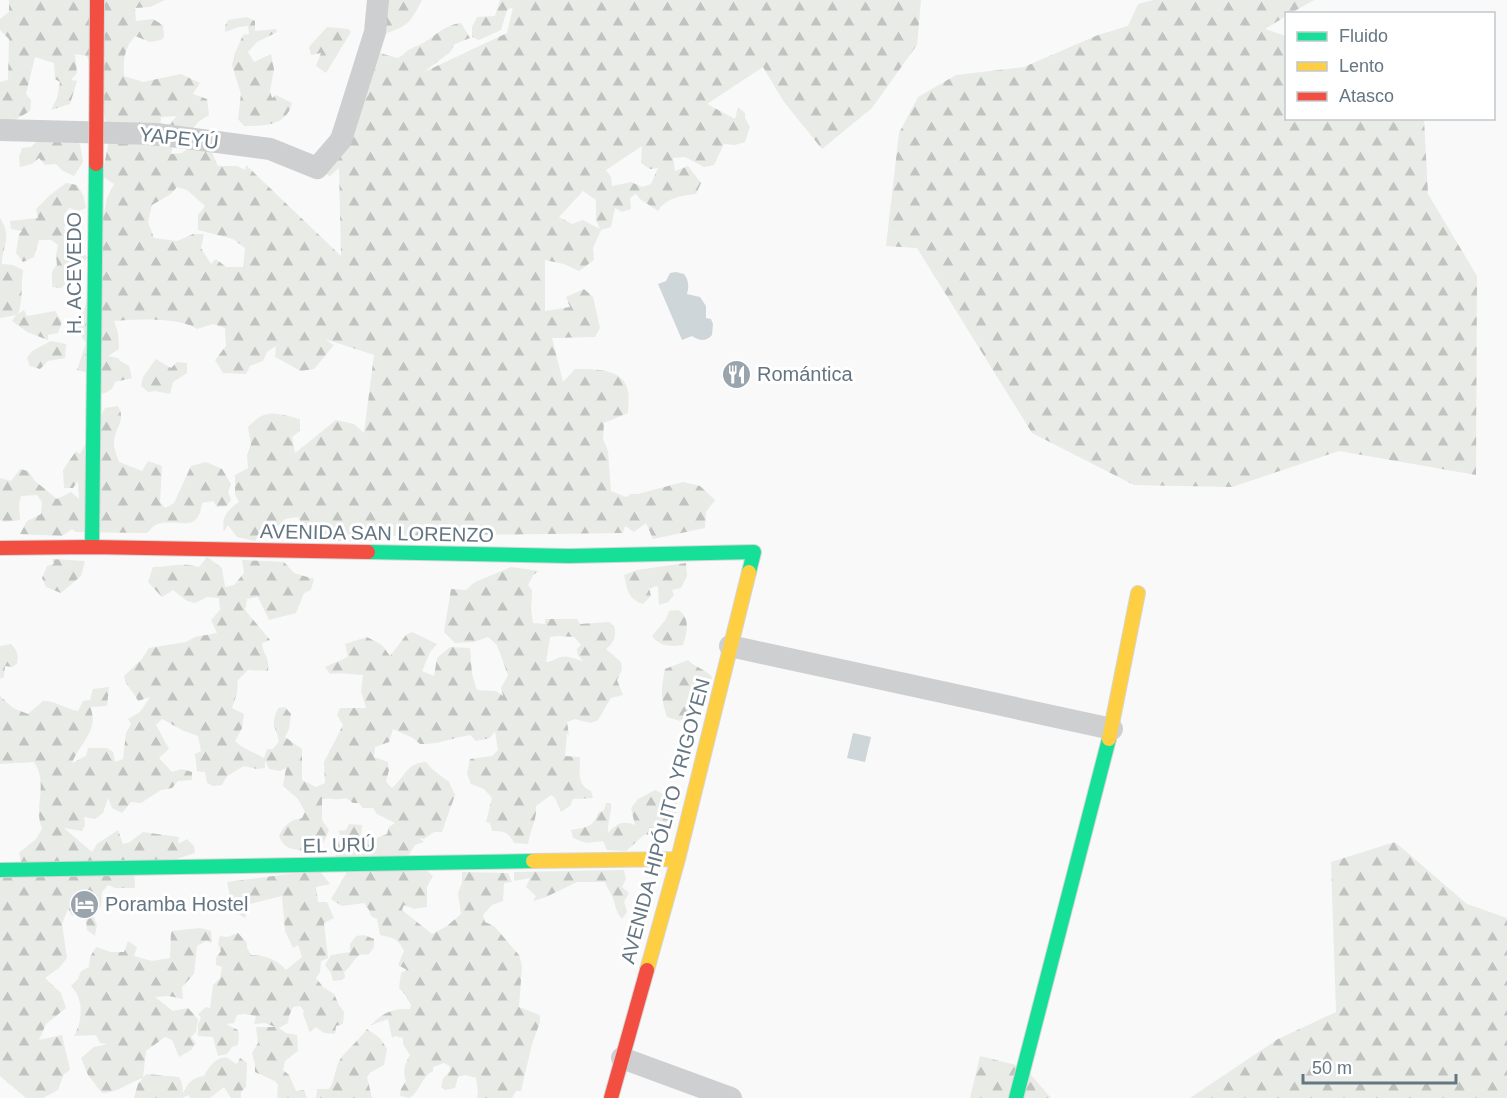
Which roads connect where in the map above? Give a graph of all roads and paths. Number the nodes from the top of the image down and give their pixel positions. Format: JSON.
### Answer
{"nodes":[{"id":1,"x":97,"y":0,"type":"edge"},
{"id":2,"x":378,"y":0,"type":"edge"},
{"id":3,"x":0,"y":130,"type":"edge"},
{"id":4,"x":95,"y":131,"type":"junction"},
{"id":5,"x":92,"y":547,"type":"junction"},
{"id":6,"x":0,"y":548,"type":"edge"},
{"id":7,"x":754,"y":552,"type":"joint"},
{"id":8,"x":1138,"y":593,"type":"dead end"},
{"id":9,"x":730,"y":646,"type":"junction"},
{"id":10,"x":1112,"y":729,"type":"junction"},
{"id":11,"x":678,"y":859,"type":"junction"},
{"id":12,"x":0,"y":870,"type":"edge"},
{"id":13,"x":622,"y":1058,"type":"junction"},
{"id":14,"x":611,"y":1098,"type":"edge"},
{"id":15,"x":731,"y":1098,"type":"edge"},
{"id":16,"x":1016,"y":1098,"type":"edge"}],
"edges":[{"from":1,"to":4,"type":"street","name":"H. ACEVEDO"},
{"from":2,"to":4,"type":"street","name":"YAPEYÚ"},
{"from":3,"to":4,"type":"street","name":"YAPEYÚ"},
{"from":4,"to":5,"type":"street","name":"H. ACEVEDO"},
{"from":5,"to":6,"type":"street","name":"AVENIDA SAN LORENZO"},
{"from":5,"to":7,"type":"street","name":"AVENIDA SAN LORENZO"},
{"from":7,"to":9,"type":"street","name":"AVENIDA HIPÓLITO YRIGOYEN"},
{"from":8,"to":10,"type":"street"},
{"from":9,"to":10,"type":"street"},
{"from":9,"to":11,"type":"street","name":"AVENIDA HIPÓLITO YRIGOYEN"},
{"from":10,"to":16,"type":"street"},
{"from":11,"to":12,"type":"street","name":"EL URÚ"},
{"from":11,"to":13,"type":"street","name":"AVENIDA HIPÓLITO YRIGOYEN"},
{"from":13,"to":14,"type":"street","name":"AVENIDA HIPÓLITO YRIGOYEN"},
{"from":13,"to":15,"type":"street"}]}
